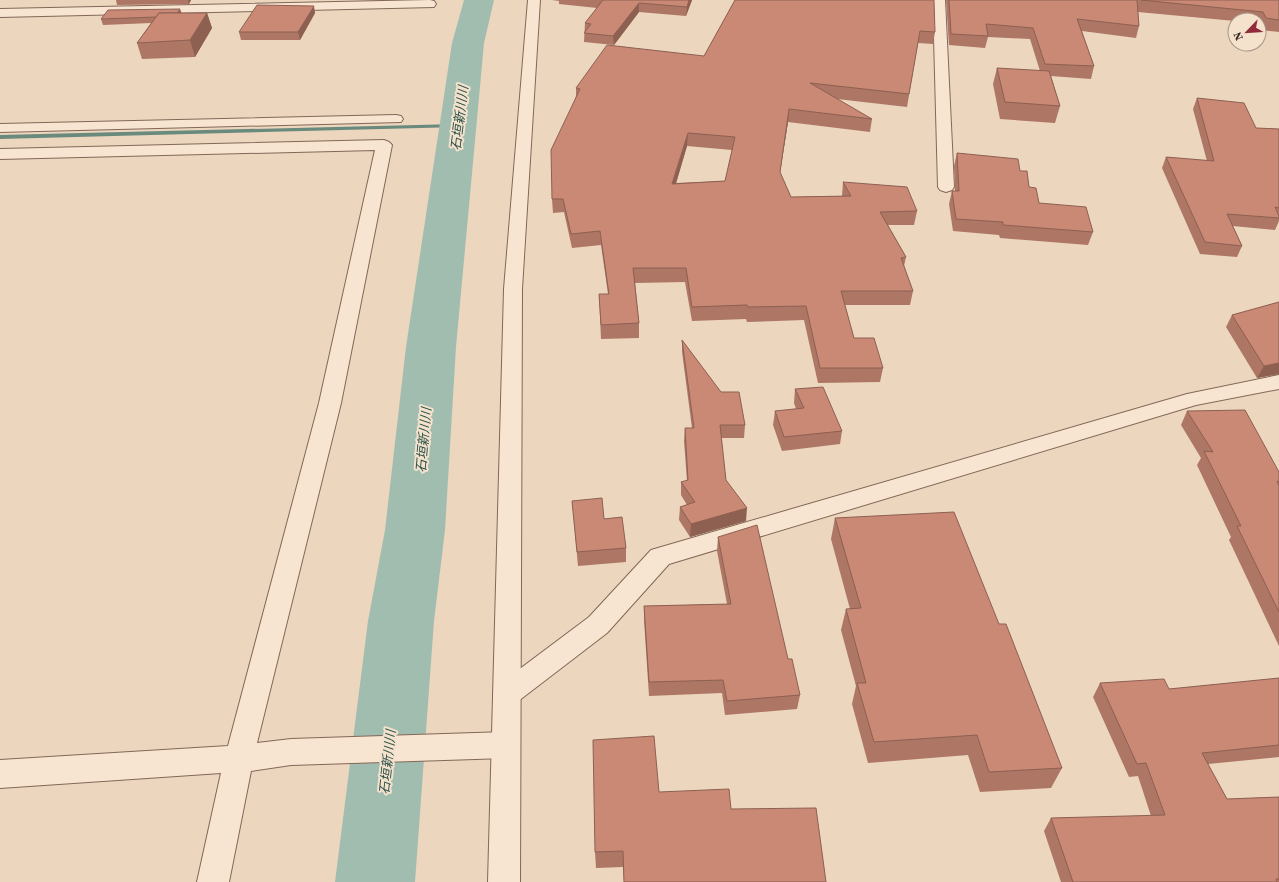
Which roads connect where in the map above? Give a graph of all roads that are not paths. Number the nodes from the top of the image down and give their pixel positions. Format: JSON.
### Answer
{"nodes":[{"id":1,"x":534,"y":0,"type":"edge"},
{"id":2,"x":939,"y":0,"type":"edge"},
{"id":3,"x":430,"y":4,"type":"dead end"},
{"id":4,"x":0,"y":14,"type":"edge"},
{"id":5,"x":396,"y":119,"type":"dead end"},
{"id":6,"x":0,"y":128,"type":"edge"},
{"id":7,"x":0,"y":154,"type":"edge"},
{"id":8,"x":946,"y":187,"type":"dead end"},
{"id":9,"x":1279,"y":382,"type":"edge"},
{"id":10,"x":507,"y":694,"type":"junction"},
{"id":11,"x":506,"y":745,"type":"junction"},
{"id":12,"x":240,"y":759,"type":"junction"},
{"id":13,"x":0,"y":774,"type":"edge"},
{"id":14,"x":213,"y":882,"type":"edge"},
{"id":15,"x":504,"y":882,"type":"edge"}],
"edges":[{"from":1,"to":10,"type":"street"},
{"from":2,"to":8,"type":"street"},
{"from":3,"to":4,"type":"street"},
{"from":5,"to":6,"type":"street"},
{"from":7,"to":12,"type":"street"},
{"from":9,"to":10,"type":"street"},
{"from":10,"to":11,"type":"street"},
{"from":11,"to":12,"type":"street"},
{"from":11,"to":15,"type":"street"},
{"from":12,"to":13,"type":"street"},
{"from":12,"to":14,"type":"street"}]}
